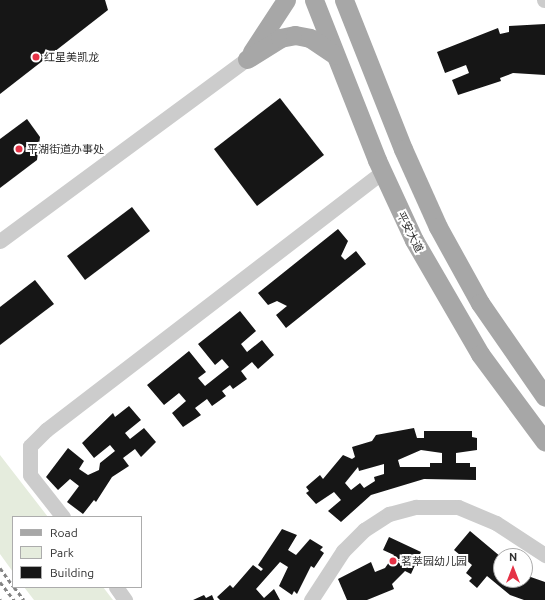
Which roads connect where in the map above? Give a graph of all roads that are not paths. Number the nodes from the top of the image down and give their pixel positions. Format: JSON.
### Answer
{"nodes":[{"id":1,"x":286,"y":0,"type":"edge"},
{"id":2,"x":314,"y":0,"type":"edge"},
{"id":3,"x":344,"y":0,"type":"edge"},
{"id":4,"x":335,"y":55,"type":"junction"},
{"id":5,"x":247,"y":59,"type":"junction"},
{"id":6,"x":382,"y":172,"type":"junction"},
{"id":7,"x":0,"y":241,"type":"edge"},
{"id":8,"x":545,"y":397,"type":"edge"},
{"id":9,"x":545,"y":442,"type":"edge"},
{"id":10,"x":62,"y":516,"type":"edge"},
{"id":11,"x":545,"y":555,"type":"edge"},
{"id":12,"x":117,"y":588,"type":"edge"},
{"id":13,"x":125,"y":600,"type":"edge"},
{"id":14,"x":311,"y":600,"type":"edge"}],
"edges":[{"from":1,"to":5,"type":"main road"},
{"from":2,"to":4,"type":"main road","name":"平安大道"},
{"from":3,"to":8,"type":"main road"},
{"from":4,"to":5,"type":"main road"},
{"from":4,"to":6,"type":"main road","name":"平安大道"},
{"from":5,"to":7,"type":"street"},
{"from":6,"to":9,"type":"main road","name":"平安大道"},
{"from":6,"to":10,"type":"street"},
{"from":11,"to":14,"type":"street"},
{"from":12,"to":13,"type":"street"}]}
